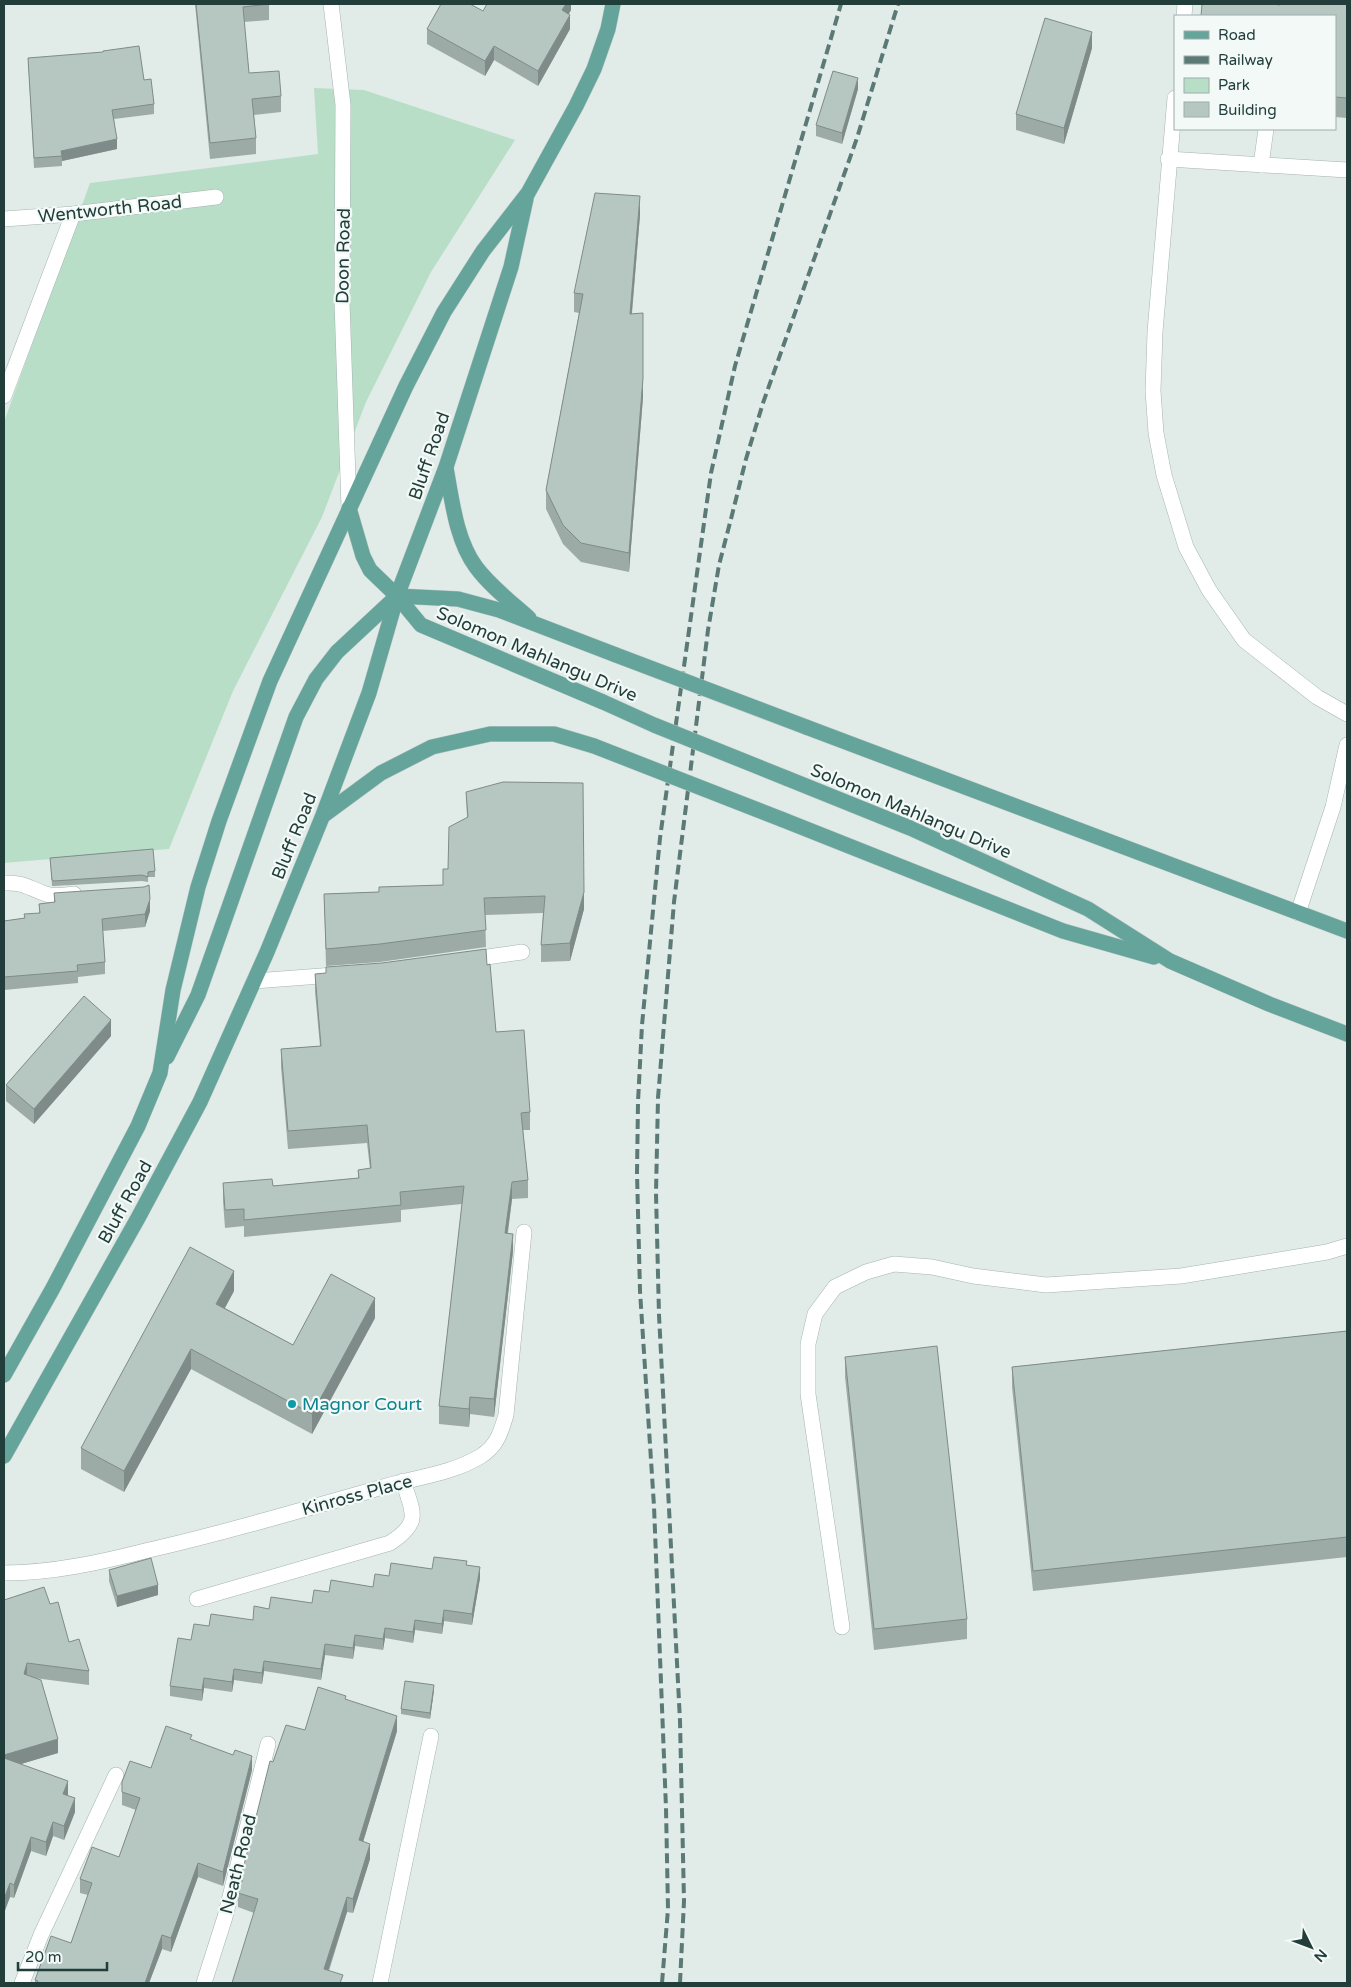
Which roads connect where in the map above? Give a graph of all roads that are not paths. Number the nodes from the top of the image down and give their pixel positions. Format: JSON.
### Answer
{"nodes":[{"id":1,"x":331,"y":4,"type":"edge"},
{"id":2,"x":613,"y":4,"type":"edge"},
{"id":3,"x":1174,"y":107,"type":"edge"},
{"id":4,"x":1266,"y":130,"type":"edge"},
{"id":5,"x":1168,"y":159,"type":"junction"},
{"id":6,"x":1261,"y":165,"type":"junction"},
{"id":7,"x":1347,"y":170,"type":"edge"},
{"id":8,"x":528,"y":193,"type":"junction"},
{"id":9,"x":216,"y":197,"type":"dead end"},
{"id":10,"x":73,"y":214,"type":"junction"},
{"id":11,"x":4,"y":219,"type":"edge"},
{"id":12,"x":4,"y":396,"type":"edge"},
{"id":13,"x":446,"y":467,"type":"junction"},
{"id":14,"x":349,"y":508,"type":"junction"},
{"id":15,"x":397,"y":596,"type":"junction"},
{"id":16,"x":537,"y":625,"type":"junction"},
{"id":17,"x":1347,"y":714,"type":"edge"},
{"id":18,"x":1347,"y":745,"type":"edge"},
{"id":19,"x":323,"y":815,"type":"junction"},
{"id":20,"x":4,"y":883,"type":"edge"},
{"id":21,"x":88,"y":894,"type":"edge"},
{"id":22,"x":1298,"y":913,"type":"junction"},
{"id":23,"x":1347,"y":931,"type":"edge"},
{"id":24,"x":522,"y":952,"type":"dead end"},
{"id":25,"x":455,"y":961,"type":"edge"},
{"id":26,"x":1170,"y":961,"type":"junction"},
{"id":27,"x":346,"y":974,"type":"edge"},
{"id":28,"x":254,"y":981,"type":"junction"},
{"id":29,"x":1347,"y":1034,"type":"edge"},
{"id":30,"x":160,"y":1073,"type":"junction"},
{"id":31,"x":524,"y":1232,"type":"dead end"},
{"id":32,"x":1347,"y":1246,"type":"edge"},
{"id":33,"x":4,"y":1375,"type":"edge"},
{"id":34,"x":4,"y":1456,"type":"edge"},
{"id":35,"x":403,"y":1481,"type":"junction"},
{"id":36,"x":4,"y":1573,"type":"edge"},
{"id":37,"x":197,"y":1599,"type":"dead end"},
{"id":38,"x":842,"y":1627,"type":"dead end"},
{"id":39,"x":430,"y":1736,"type":"dead end"},
{"id":40,"x":268,"y":1744,"type":"dead end"},
{"id":41,"x":116,"y":1775,"type":"dead end"},
{"id":42,"x":22,"y":1983,"type":"edge"},
{"id":43,"x":204,"y":1983,"type":"edge"},
{"id":44,"x":380,"y":1983,"type":"edge"}],
"edges":[{"from":1,"to":14,"type":"street","name":"Doon Road"},
{"from":2,"to":8,"type":"main road","name":"Bluff Road"},
{"from":3,"to":5,"type":"street"},
{"from":4,"to":6,"type":"street"},
{"from":5,"to":6,"type":"street"},
{"from":5,"to":17,"type":"street"},
{"from":6,"to":7,"type":"street"},
{"from":8,"to":13,"type":"main road","name":"Bluff Road"},
{"from":8,"to":14,"type":"main road","name":"Bluff Road"},
{"from":9,"to":10,"type":"street","name":"Wentworth Road"},
{"from":10,"to":11,"type":"street","name":"Wentworth Road"},
{"from":10,"to":12,"type":"street"},
{"from":13,"to":15,"type":"main road","name":"Bluff Road"},
{"from":13,"to":16,"type":"main road"},
{"from":14,"to":15,"type":"main road"},
{"from":14,"to":30,"type":"main road","name":"Bluff Road"},
{"from":15,"to":16,"type":"main road","name":"Solomon Mahlangu Drive"},
{"from":15,"to":19,"type":"main road","name":"Bluff Road"},
{"from":15,"to":26,"type":"main road","name":"Solomon Mahlangu Drive","bridge":true},
{"from":15,"to":30,"type":"main road"},
{"from":16,"to":22,"type":"main road","name":"Solomon Mahlangu Drive","bridge":true},
{"from":18,"to":22,"type":"street"},
{"from":19,"to":26,"type":"main road","bridge":true},
{"from":19,"to":28,"type":"main road","name":"Bluff Road"},
{"from":20,"to":21,"type":"street"},
{"from":22,"to":23,"type":"main road","name":"Solomon Mahlangu Drive"},
{"from":24,"to":25,"type":"street"},
{"from":26,"to":29,"type":"main road","name":"Solomon Mahlangu Drive"},
{"from":27,"to":28,"type":"street"},
{"from":28,"to":34,"type":"main road","name":"Bluff Road"},
{"from":30,"to":33,"type":"main road","name":"Bluff Road"},
{"from":31,"to":35,"type":"street","name":"Kinross Place"},
{"from":32,"to":38,"type":"street"},
{"from":35,"to":36,"type":"street","name":"Kinross Place"},
{"from":35,"to":37,"type":"street"},
{"from":39,"to":44,"type":"street"},
{"from":40,"to":43,"type":"street","name":"Neath Road"},
{"from":41,"to":42,"type":"street"}]}
